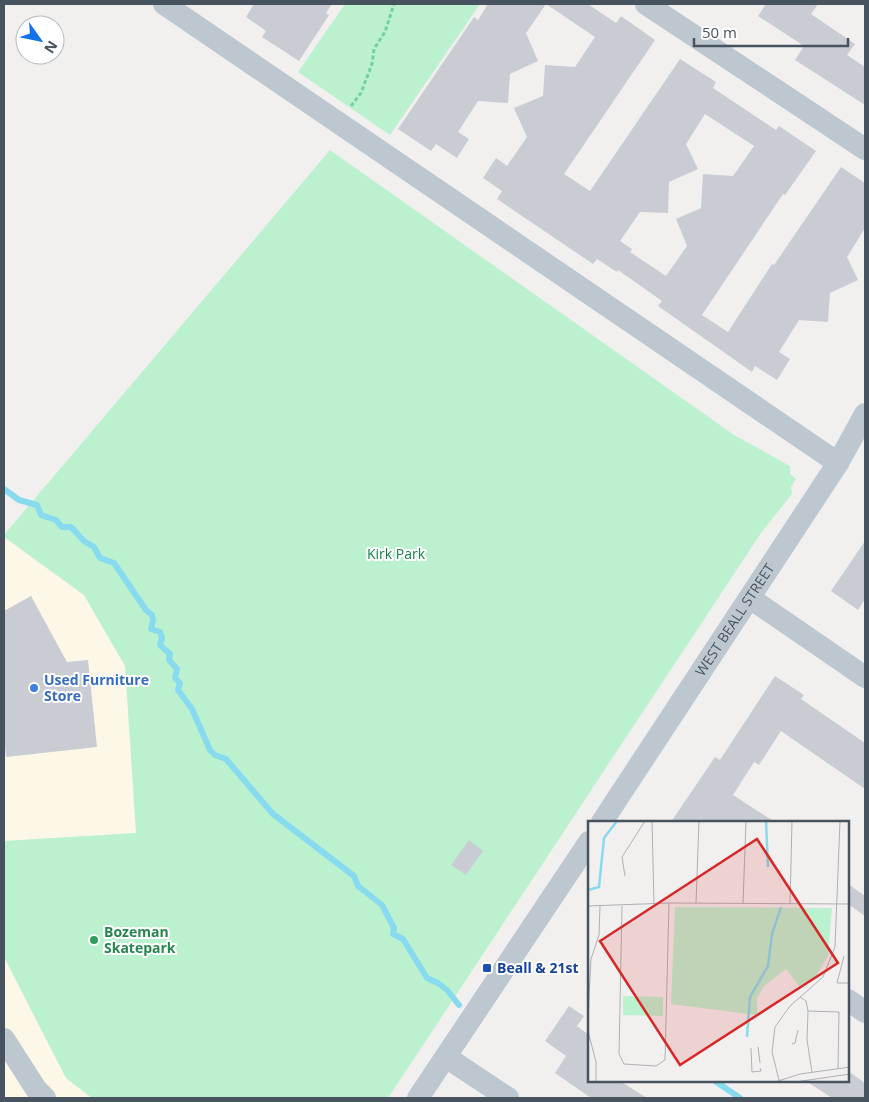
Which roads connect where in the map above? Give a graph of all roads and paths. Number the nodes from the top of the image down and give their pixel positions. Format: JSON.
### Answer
{"nodes":[{"id":1,"x":164,"y":4,"type":"edge"},
{"id":2,"x":394,"y":4,"type":"edge"},
{"id":3,"x":646,"y":4,"type":"edge"},
{"id":4,"x":339,"y":123,"type":"junction"},
{"id":5,"x":865,"y":149,"type":"edge"},
{"id":6,"x":865,"y":414,"type":"edge"},
{"id":7,"x":838,"y":463,"type":"junction"},
{"id":8,"x":750,"y":598,"type":"junction"},
{"id":9,"x":865,"y":677,"type":"edge"},
{"id":10,"x":603,"y":821,"type":"edge"},
{"id":11,"x":588,"y":844,"type":"edge"},
{"id":12,"x":849,"y":1001,"type":"edge"},
{"id":13,"x":865,"y":1012,"type":"edge"},
{"id":14,"x":4,"y":1039,"type":"edge"},
{"id":15,"x":446,"y":1057,"type":"junction"},
{"id":16,"x":45,"y":1098,"type":"edge"},
{"id":17,"x":418,"y":1098,"type":"edge"},
{"id":18,"x":508,"y":1098,"type":"edge"}],
"edges":[{"from":1,"to":4,"type":"street"},
{"from":2,"to":4,"type":"path"},
{"from":3,"to":5,"type":"street"},
{"from":4,"to":7,"type":"street"},
{"from":6,"to":7,"type":"street","name":"WEST BEALL STREET"},
{"from":7,"to":8,"type":"street","name":"WEST BEALL STREET"},
{"from":8,"to":9,"type":"street"},
{"from":8,"to":10,"type":"street","name":"WEST BEALL STREET"},
{"from":11,"to":15,"type":"street"},
{"from":12,"to":13,"type":"street"},
{"from":14,"to":16,"type":"street"},
{"from":15,"to":17,"type":"street"},
{"from":15,"to":18,"type":"street"}]}
